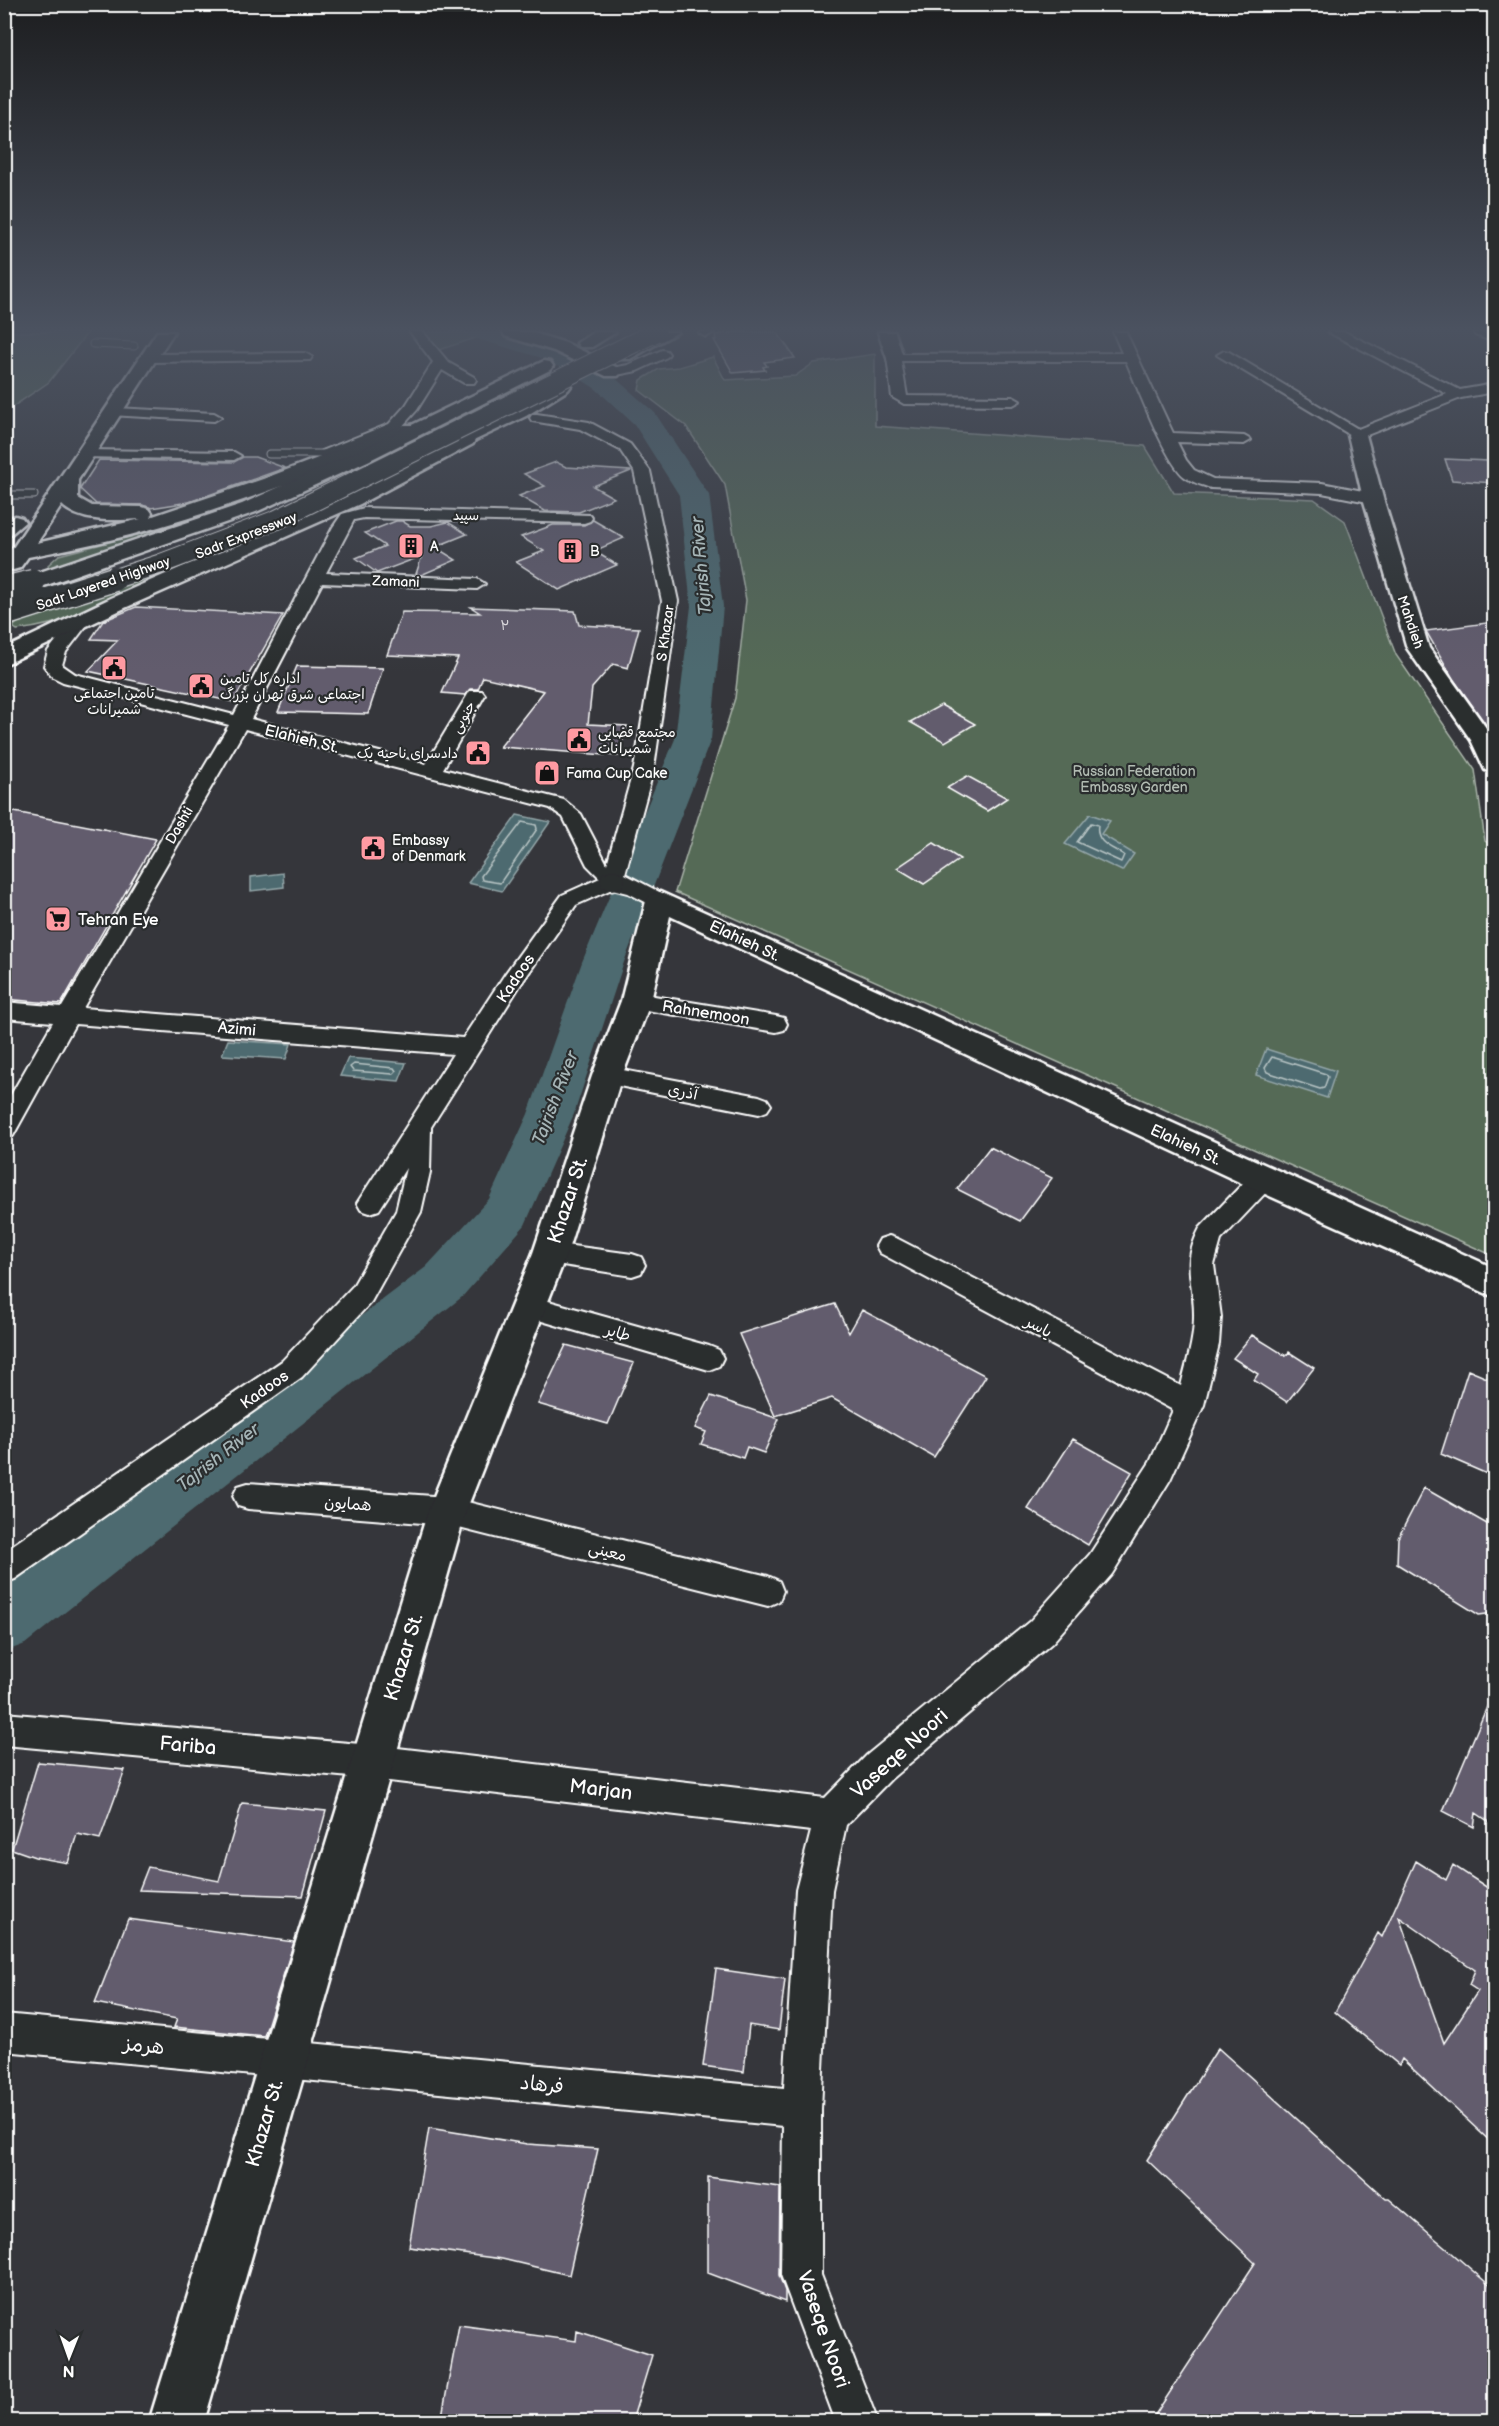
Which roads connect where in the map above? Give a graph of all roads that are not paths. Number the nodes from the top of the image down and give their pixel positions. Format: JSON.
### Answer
{"nodes":[{"id":1,"x":92,"y":445,"type":"edge"},
{"id":2,"x":349,"y":445,"type":"edge"},
{"id":3,"x":370,"y":445,"type":"edge"},
{"id":4,"x":383,"y":445,"type":"edge"},
{"id":5,"x":401,"y":445,"type":"edge"},
{"id":6,"x":432,"y":445,"type":"edge"},
{"id":7,"x":449,"y":445,"type":"edge"},
{"id":8,"x":456,"y":445,"type":"edge"},
{"id":9,"x":621,"y":445,"type":"edge"},
{"id":10,"x":1172,"y":445,"type":"edge"},
{"id":11,"x":1360,"y":445,"type":"edge"},
{"id":12,"x":86,"y":454,"type":"junction"},
{"id":13,"x":269,"y":454,"type":"dead end"},
{"id":14,"x":327,"y":454,"type":"joint"},
{"id":15,"x":234,"y":456,"type":"dead end"},
{"id":16,"x":46,"y":479,"type":"dead end"},
{"id":17,"x":69,"y":481,"type":"junction"},
{"id":18,"x":4,"y":495,"type":"edge"},
{"id":19,"x":34,"y":495,"type":"junction"},
{"id":20,"x":226,"y":497,"type":"junction"},
{"id":21,"x":1373,"y":498,"type":"junction"},
{"id":22,"x":46,"y":514,"type":"junction"},
{"id":23,"x":348,"y":517,"type":"joint"},
{"id":24,"x":584,"y":518,"type":"dead end"},
{"id":25,"x":11,"y":526,"type":"edge"},
{"id":26,"x":55,"y":547,"type":"junction"},
{"id":27,"x":13,"y":554,"type":"edge"},
{"id":28,"x":4,"y":577,"type":"edge"},
{"id":29,"x":316,"y":578,"type":"junction"},
{"id":30,"x":477,"y":584,"type":"dead end"},
{"id":31,"x":4,"y":590,"type":"edge"},
{"id":32,"x":4,"y":609,"type":"edge"},
{"id":33,"x":4,"y":616,"type":"edge"},
{"id":34,"x":75,"y":621,"type":"junction"},
{"id":35,"x":4,"y":635,"type":"edge"},
{"id":36,"x":4,"y":658,"type":"edge"},
{"id":37,"x":476,"y":695,"type":"dead end"},
{"id":38,"x":240,"y":722,"type":"junction"},
{"id":39,"x":1494,"y":765,"type":"edge"},
{"id":40,"x":432,"y":771,"type":"junction"},
{"id":41,"x":590,"y":852,"type":"junction"},
{"id":42,"x":612,"y":880,"type":"junction"},
{"id":43,"x":569,"y":900,"type":"junction"},
{"id":44,"x":659,"y":902,"type":"junction"},
{"id":45,"x":636,"y":1001,"type":"junction"},
{"id":46,"x":4,"y":1010,"type":"edge"},
{"id":47,"x":68,"y":1015,"type":"junction"},
{"id":48,"x":777,"y":1024,"type":"dead end"},
{"id":49,"x":470,"y":1047,"type":"junction"},
{"id":50,"x":607,"y":1076,"type":"junction"},
{"id":51,"x":759,"y":1106,"type":"dead end"},
{"id":52,"x":419,"y":1127,"type":"junction"},
{"id":53,"x":4,"y":1130,"type":"edge"},
{"id":54,"x":1263,"y":1179,"type":"junction"},
{"id":55,"x":370,"y":1203,"type":"dead end"},
{"id":56,"x":889,"y":1246,"type":"dead end"},
{"id":57,"x":550,"y":1253,"type":"junction"},
{"id":58,"x":632,"y":1265,"type":"dead end"},
{"id":59,"x":1494,"y":1283,"type":"edge"},
{"id":60,"x":526,"y":1306,"type":"junction"},
{"id":61,"x":709,"y":1358,"type":"dead end"},
{"id":62,"x":1190,"y":1405,"type":"junction"},
{"id":63,"x":248,"y":1496,"type":"dead end"},
{"id":64,"x":447,"y":1511,"type":"junction"},
{"id":65,"x":4,"y":1569,"type":"edge"},
{"id":66,"x":768,"y":1591,"type":"dead end"},
{"id":67,"x":4,"y":1729,"type":"edge"},
{"id":68,"x":372,"y":1762,"type":"junction"},
{"id":69,"x":831,"y":1816,"type":"junction"},
{"id":70,"x":4,"y":2031,"type":"edge"},
{"id":71,"x":283,"y":2059,"type":"junction"},
{"id":72,"x":802,"y":2109,"type":"junction"},
{"id":73,"x":176,"y":2421,"type":"edge"},
{"id":74,"x":857,"y":2421,"type":"edge"}],
"edges":[{"from":1,"to":12,"type":"main road"},
{"from":2,"to":14,"type":"street"},
{"from":3,"to":20,"type":"main road"},
{"from":4,"to":31,"type":"main road","name":"Sadr Expressway","bridge":true},
{"from":5,"to":31,"type":"main road","name":"Sadr Layered Highway","bridge":true},
{"from":6,"to":33,"type":"main road","name":"Sadr Layered Highway","bridge":true},
{"from":7,"to":33,"type":"main road","name":"Sadr Expressway","bridge":true},
{"from":8,"to":34,"type":"main road"},
{"from":9,"to":42,"type":"street","name":"S Khazar"},
{"from":10,"to":21,"type":"street"},
{"from":11,"to":21,"type":"main road","name":"Mahdieh"},
{"from":12,"to":15,"type":"street"},
{"from":12,"to":17,"type":"main road"},
{"from":13,"to":14,"type":"lane"},
{"from":16,"to":19,"type":"main road"},
{"from":17,"to":20,"type":"main road"},
{"from":17,"to":22,"type":"main road"},
{"from":18,"to":19,"type":"lane"},
{"from":19,"to":25,"type":"main road"},
{"from":20,"to":26,"type":"main road"},
{"from":21,"to":39,"type":"main road","name":"Mahdieh"},
{"from":22,"to":25,"type":"main road"},
{"from":22,"to":27,"type":"main road"},
{"from":23,"to":24,"type":"street","name":"سپید"},
{"from":23,"to":29,"type":"street","name":"Dashti"},
{"from":26,"to":27,"type":"main road"},
{"from":26,"to":32,"type":"main road"},
{"from":27,"to":28,"type":"main road"},
{"from":29,"to":30,"type":"street","name":"Zamani"},
{"from":29,"to":38,"type":"street","name":"Dashti"},
{"from":34,"to":35,"type":"main road"},
{"from":34,"to":36,"type":"main road"},
{"from":34,"to":38,"type":"street","name":"Elahieh St."},
{"from":37,"to":40,"type":"street","name":"جنوبی"},
{"from":38,"to":40,"type":"street","name":"Elahieh St."},
{"from":38,"to":47,"type":"street","name":"Dashti"},
{"from":40,"to":41,"type":"street","name":"Elahieh St."},
{"from":41,"to":42,"type":"street","name":"Elahieh St."},
{"from":41,"to":43,"type":"street","name":"Kadoos"},
{"from":42,"to":43,"type":"street"},
{"from":42,"to":44,"type":"street","name":"Elahieh St."},
{"from":43,"to":49,"type":"street","name":"Kadoos"},
{"from":44,"to":45,"type":"main road","name":"Khazar St."},
{"from":44,"to":54,"type":"main road","name":"Elahieh St."},
{"from":45,"to":48,"type":"street","name":"Rahnemoon"},
{"from":45,"to":50,"type":"main road","name":"Khazar St."},
{"from":46,"to":47,"type":"street","name":"Azimi"},
{"from":47,"to":49,"type":"street","name":"Azimi"},
{"from":47,"to":53,"type":"street","name":"Dashti"},
{"from":49,"to":52,"type":"street","name":"Kadoos"},
{"from":50,"to":51,"type":"street","name":"آذری"},
{"from":50,"to":57,"type":"main road","name":"Khazar St."},
{"from":52,"to":55,"type":"street","name":"Kadoos"},
{"from":52,"to":65,"type":"street","name":"Kadoos"},
{"from":54,"to":59,"type":"main road","name":"Elahieh St."},
{"from":54,"to":62,"type":"street","name":"Vaseqe Noori"},
{"from":56,"to":62,"type":"street","name":"یاسر"},
{"from":57,"to":58,"type":"street"},
{"from":57,"to":60,"type":"main road","name":"Khazar St."},
{"from":60,"to":61,"type":"street","name":"طایر"},
{"from":60,"to":64,"type":"main road","name":"Khazar St."},
{"from":62,"to":69,"type":"street","name":"Vaseqe Noori"},
{"from":63,"to":64,"type":"street","name":"همایون"},
{"from":64,"to":66,"type":"street","name":"معینی"},
{"from":64,"to":68,"type":"main road","name":"Khazar St."},
{"from":67,"to":68,"type":"street","name":"Fariba"},
{"from":68,"to":69,"type":"street","name":"Marjan"},
{"from":68,"to":71,"type":"main road","name":"Khazar St."},
{"from":69,"to":72,"type":"street","name":"Vaseqe Noori"},
{"from":70,"to":71,"type":"street","name":"هرمز"},
{"from":71,"to":72,"type":"street","name":"فرهاد"},
{"from":71,"to":73,"type":"main road","name":"Khazar St."},
{"from":72,"to":74,"type":"street","name":"Vaseqe Noori"}]}
